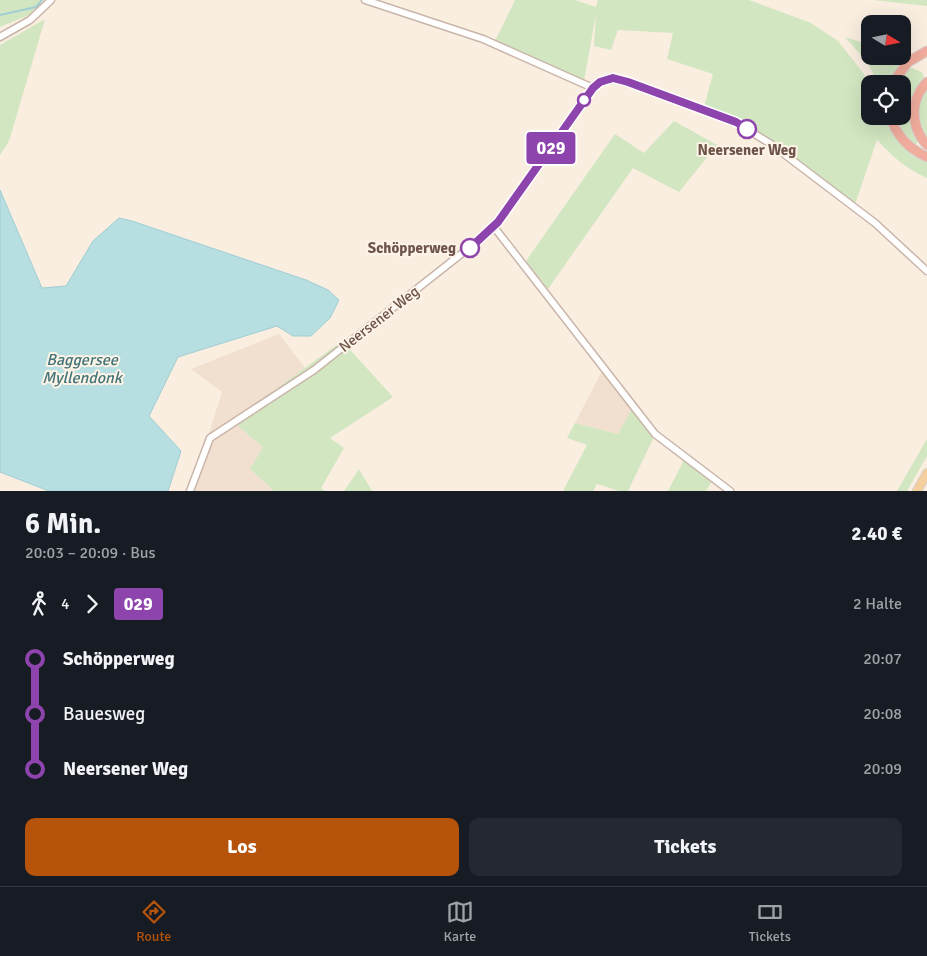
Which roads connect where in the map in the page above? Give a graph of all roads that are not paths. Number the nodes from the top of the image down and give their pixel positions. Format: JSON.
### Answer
{"nodes":[{"id":1,"x":52,"y":0,"type":"edge"},
{"id":2,"x":365,"y":0,"type":"edge"},
{"id":3,"x":0,"y":37,"type":"edge"},
{"id":4,"x":923,"y":52,"type":"edge"},
{"id":5,"x":897,"y":75,"type":"edge"},
{"id":6,"x":927,"y":82,"type":"edge"},
{"id":7,"x":593,"y":88,"type":"junction"},
{"id":8,"x":894,"y":125,"type":"edge"},
{"id":9,"x":927,"y":144,"type":"edge"},
{"id":10,"x":927,"y":157,"type":"edge"},
{"id":11,"x":494,"y":227,"type":"junction"},
{"id":12,"x":927,"y":271,"type":"edge"},
{"id":13,"x":927,"y":473,"type":"edge"},
{"id":14,"x":190,"y":491,"type":"edge"},
{"id":15,"x":730,"y":491,"type":"edge"},
{"id":16,"x":917,"y":491,"type":"edge"}],
"edges":[{"from":1,"to":3,"type":"street"},
{"from":2,"to":7,"type":"street"},
{"from":4,"to":5,"type":"highway"},
{"from":6,"to":9,"type":"highway"},
{"from":7,"to":11,"type":"street","name":"Neersener Weg"},
{"from":7,"to":12,"type":"street"},
{"from":8,"to":10,"type":"highway"},
{"from":11,"to":14,"type":"street","name":"Neersener Weg"},
{"from":11,"to":15,"type":"street"},
{"from":13,"to":16,"type":"main road"}]}
